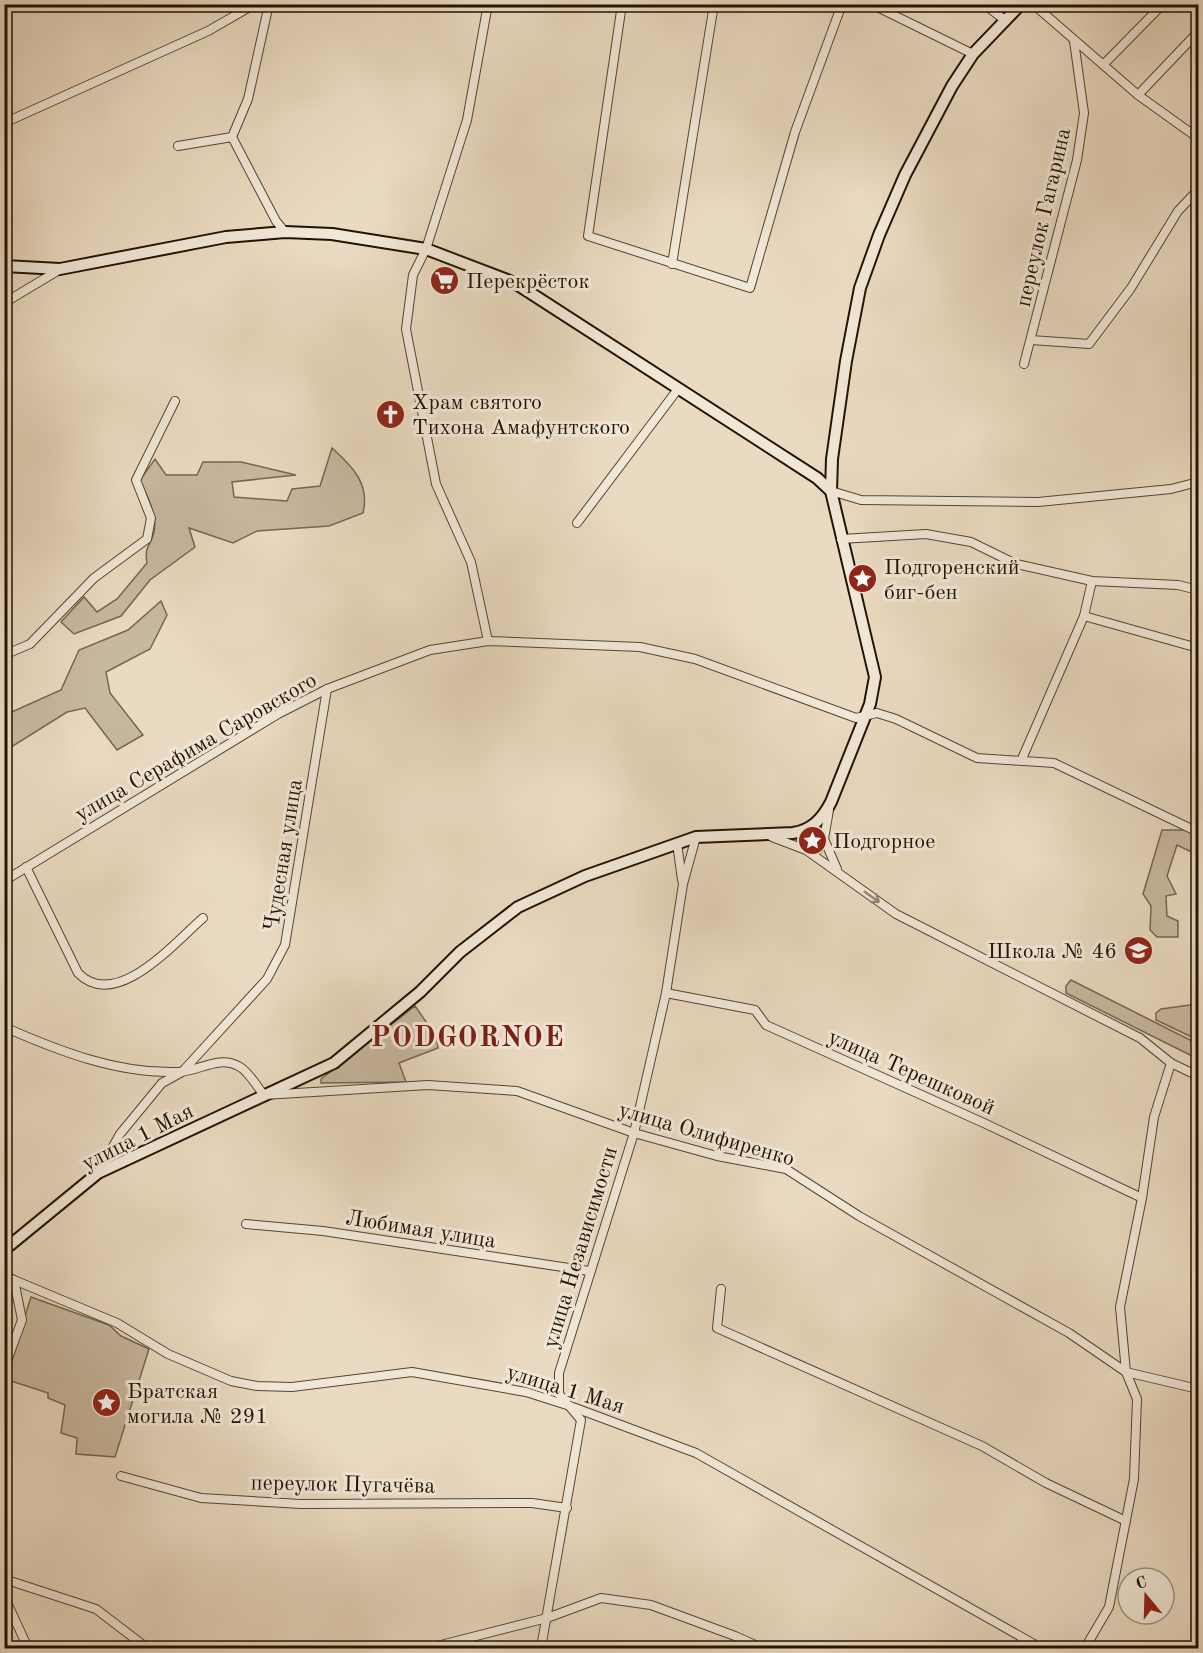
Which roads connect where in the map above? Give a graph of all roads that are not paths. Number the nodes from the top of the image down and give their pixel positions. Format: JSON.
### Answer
{"nodes":[{"id":1,"x":255,"y":4,"type":"edge"},
{"id":2,"x":269,"y":4,"type":"edge"},
{"id":3,"x":488,"y":4,"type":"edge"},
{"id":4,"x":622,"y":4,"type":"edge"},
{"id":5,"x":714,"y":4,"type":"edge"},
{"id":6,"x":842,"y":4,"type":"edge"},
{"id":7,"x":871,"y":4,"type":"edge"},
{"id":8,"x":984,"y":4,"type":"edge"},
{"id":9,"x":1022,"y":4,"type":"edge"},
{"id":10,"x":1033,"y":4,"type":"edge"},
{"id":11,"x":1163,"y":4,"type":"edge"},
{"id":12,"x":1006,"y":21,"type":"junction"},
{"id":13,"x":1198,"y":32,"type":"edge"},
{"id":14,"x":1074,"y":41,"type":"junction"},
{"id":15,"x":973,"y":54,"type":"junction"},
{"id":16,"x":1102,"y":65,"type":"junction"},
{"id":17,"x":1138,"y":95,"type":"junction"},
{"id":18,"x":4,"y":123,"type":"edge"},
{"id":19,"x":232,"y":137,"type":"junction"},
{"id":20,"x":1198,"y":138,"type":"edge"},
{"id":21,"x":177,"y":146,"type":"dead end"},
{"id":22,"x":1198,"y":190,"type":"edge"},
{"id":23,"x":285,"y":232,"type":"junction"},
{"id":24,"x":426,"y":249,"type":"junction"},
{"id":25,"x":672,"y":264,"type":"junction"},
{"id":26,"x":4,"y":266,"type":"edge"},
{"id":27,"x":60,"y":269,"type":"junction"},
{"id":28,"x":4,"y":303,"type":"edge"},
{"id":29,"x":1031,"y":340,"type":"junction"},
{"id":30,"x":1023,"y":364,"type":"dead end"},
{"id":31,"x":678,"y":389,"type":"junction"},
{"id":32,"x":175,"y":401,"type":"dead end"},
{"id":33,"x":1198,"y":482,"type":"edge"},
{"id":34,"x":831,"y":491,"type":"junction"},
{"id":35,"x":577,"y":523,"type":"dead end"},
{"id":36,"x":840,"y":539,"type":"junction"},
{"id":37,"x":1092,"y":581,"type":"junction"},
{"id":38,"x":1198,"y":590,"type":"edge"},
{"id":39,"x":1084,"y":616,"type":"junction"},
{"id":40,"x":488,"y":641,"type":"junction"},
{"id":41,"x":1198,"y":648,"type":"edge"},
{"id":42,"x":4,"y":655,"type":"edge"},
{"id":43,"x":327,"y":689,"type":"junction"},
{"id":44,"x":865,"y":715,"type":"junction"},
{"id":45,"x":1021,"y":761,"type":"junction"},
{"id":46,"x":831,"y":802,"type":"junction"},
{"id":47,"x":807,"y":830,"type":"junction"},
{"id":48,"x":1198,"y":832,"type":"edge"},
{"id":49,"x":768,"y":835,"type":"junction"},
{"id":50,"x":696,"y":837,"type":"junction"},
{"id":51,"x":824,"y":839,"type":"junction"},
{"id":52,"x":676,"y":843,"type":"junction"},
{"id":53,"x":806,"y":850,"type":"junction"},
{"id":54,"x":26,"y":867,"type":"junction"},
{"id":55,"x":841,"y":875,"type":"junction"},
{"id":56,"x":4,"y":881,"type":"edge"},
{"id":57,"x":683,"y":884,"type":"junction"},
{"id":58,"x":203,"y":918,"type":"dead end"},
{"id":59,"x":666,"y":993,"type":"junction"},
{"id":60,"x":4,"y":1028,"type":"edge"},
{"id":61,"x":1171,"y":1063,"type":"junction"},
{"id":62,"x":182,"y":1072,"type":"junction"},
{"id":63,"x":1198,"y":1076,"type":"edge"},
{"id":64,"x":264,"y":1095,"type":"junction"},
{"id":65,"x":634,"y":1133,"type":"junction"},
{"id":66,"x":98,"y":1173,"type":"junction"},
{"id":67,"x":1142,"y":1198,"type":"junction"},
{"id":68,"x":246,"y":1224,"type":"dead end"},
{"id":69,"x":4,"y":1250,"type":"edge"},
{"id":70,"x":589,"y":1271,"type":"junction"},
{"id":71,"x":4,"y":1275,"type":"edge"},
{"id":72,"x":14,"y":1280,"type":"junction"},
{"id":73,"x":721,"y":1289,"type":"dead end"},
{"id":74,"x":4,"y":1369,"type":"edge"},
{"id":75,"x":1126,"y":1372,"type":"junction"},
{"id":76,"x":1198,"y":1389,"type":"edge"},
{"id":77,"x":570,"y":1406,"type":"junction"},
{"id":78,"x":121,"y":1476,"type":"dead end"},
{"id":79,"x":567,"y":1508,"type":"junction"},
{"id":80,"x":1126,"y":1521,"type":"junction"},
{"id":81,"x":4,"y":1579,"type":"edge"},
{"id":82,"x":4,"y":1596,"type":"edge"},
{"id":83,"x":547,"y":1618,"type":"junction"},
{"id":84,"x":28,"y":1648,"type":"edge"},
{"id":85,"x":147,"y":1648,"type":"edge"},
{"id":86,"x":429,"y":1648,"type":"edge"},
{"id":87,"x":541,"y":1648,"type":"edge"},
{"id":88,"x":762,"y":1648,"type":"edge"},
{"id":89,"x":1041,"y":1648,"type":"edge"},
{"id":90,"x":1085,"y":1648,"type":"edge"}],
"edges":[{"from":1,"to":18,"type":"street"},
{"from":2,"to":19,"type":"street"},
{"from":3,"to":24,"type":"street"},
{"from":4,"to":25,"type":"street"},
{"from":5,"to":25,"type":"street"},
{"from":6,"to":25,"type":"street"},
{"from":7,"to":15,"type":"street"},
{"from":8,"to":12,"type":"street"},
{"from":9,"to":12,"type":"street"},
{"from":10,"to":14,"type":"street"},
{"from":11,"to":16,"type":"street"},
{"from":12,"to":15,"type":"street"},
{"from":13,"to":17,"type":"street"},
{"from":14,"to":16,"type":"street"},
{"from":14,"to":29,"type":"street","name":"переулок Гагарина"},
{"from":15,"to":34,"type":"street"},
{"from":16,"to":17,"type":"street"},
{"from":17,"to":20,"type":"street"},
{"from":19,"to":21,"type":"street"},
{"from":19,"to":23,"type":"street"},
{"from":22,"to":29,"type":"street"},
{"from":23,"to":24,"type":"street"},
{"from":23,"to":27,"type":"street"},
{"from":24,"to":31,"type":"street"},
{"from":24,"to":40,"type":"street"},
{"from":26,"to":27,"type":"street"},
{"from":27,"to":28,"type":"street"},
{"from":29,"to":30,"type":"street","name":"переулок Гагарина"},
{"from":31,"to":34,"type":"street"},
{"from":31,"to":35,"type":"street"},
{"from":32,"to":42,"type":"street"},
{"from":33,"to":34,"type":"street"},
{"from":34,"to":36,"type":"street"},
{"from":36,"to":37,"type":"street"},
{"from":36,"to":44,"type":"street"},
{"from":37,"to":38,"type":"street"},
{"from":37,"to":39,"type":"street"},
{"from":39,"to":41,"type":"street"},
{"from":39,"to":45,"type":"street"},
{"from":40,"to":43,"type":"street","name":"улица Серафима Саровского"},
{"from":40,"to":44,"type":"street","name":"улица Серафима Саровского"},
{"from":43,"to":54,"type":"street","name":"улица Серафима Саровского"},
{"from":43,"to":62,"type":"street","name":"Чудесная улица"},
{"from":44,"to":45,"type":"street","name":"улица Серафима Саровского"},
{"from":44,"to":46,"type":"street"},
{"from":45,"to":48,"type":"street","name":"улица Серафима Саровского"},
{"from":46,"to":47,"type":"street"},
{"from":46,"to":51,"type":"street"},
{"from":47,"to":49,"type":"street","name":"улица 1 Мая"},
{"from":47,"to":51,"type":"street"},
{"from":47,"to":53,"type":"street"},
{"from":49,"to":50,"type":"street","name":"улица 1 Мая"},
{"from":49,"to":53,"type":"street"},
{"from":50,"to":52,"type":"street","name":"улица 1 Мая"},
{"from":50,"to":57,"type":"street"},
{"from":51,"to":53,"type":"street"},
{"from":51,"to":55,"type":"street"},
{"from":52,"to":57,"type":"street"},
{"from":52,"to":64,"type":"street","name":"улица 1 Мая"},
{"from":53,"to":55,"type":"street"},
{"from":54,"to":56,"type":"street","name":"улица Серафима Саровского"},
{"from":54,"to":58,"type":"street"},
{"from":55,"to":61,"type":"street","one_way":true},
{"from":57,"to":59,"type":"street","name":"улица Независимости"},
{"from":59,"to":65,"type":"street","name":"улица Независимости"},
{"from":59,"to":67,"type":"street","name":"улица Терешковой"},
{"from":60,"to":62,"type":"street"},
{"from":61,"to":63,"type":"street"},
{"from":61,"to":67,"type":"street"},
{"from":62,"to":64,"type":"street"},
{"from":62,"to":66,"type":"street","name":"Чудесная улица"},
{"from":64,"to":65,"type":"street","name":"улица Олифиренко"},
{"from":64,"to":66,"type":"street","name":"улица 1 Мая"},
{"from":65,"to":70,"type":"street","name":"улица Независимости"},
{"from":65,"to":75,"type":"street","name":"улица Олифиренко"},
{"from":66,"to":69,"type":"street","name":"улица 1 Мая"},
{"from":67,"to":75,"type":"street"},
{"from":68,"to":70,"type":"street","name":"Любимая улица"},
{"from":70,"to":77,"type":"street","name":"улица Независимости"},
{"from":71,"to":72,"type":"street","name":"улица 1 Мая"},
{"from":72,"to":74,"type":"street"},
{"from":72,"to":77,"type":"street","name":"улица 1 Мая"},
{"from":73,"to":80,"type":"street"},
{"from":75,"to":76,"type":"street","name":"улица Олифиренко"},
{"from":75,"to":80,"type":"street"},
{"from":77,"to":79,"type":"street","name":"улица Независимости"},
{"from":77,"to":89,"type":"street","name":"улица 1 Мая"},
{"from":78,"to":79,"type":"street","name":"переулок Пугачёва"},
{"from":79,"to":83,"type":"street","name":"улица Независимости"},
{"from":80,"to":90,"type":"street"},
{"from":81,"to":85,"type":"street"},
{"from":82,"to":84,"type":"street"},
{"from":83,"to":86,"type":"street"},
{"from":83,"to":87,"type":"street","name":"улица Независимости"},
{"from":83,"to":88,"type":"street"}]}
